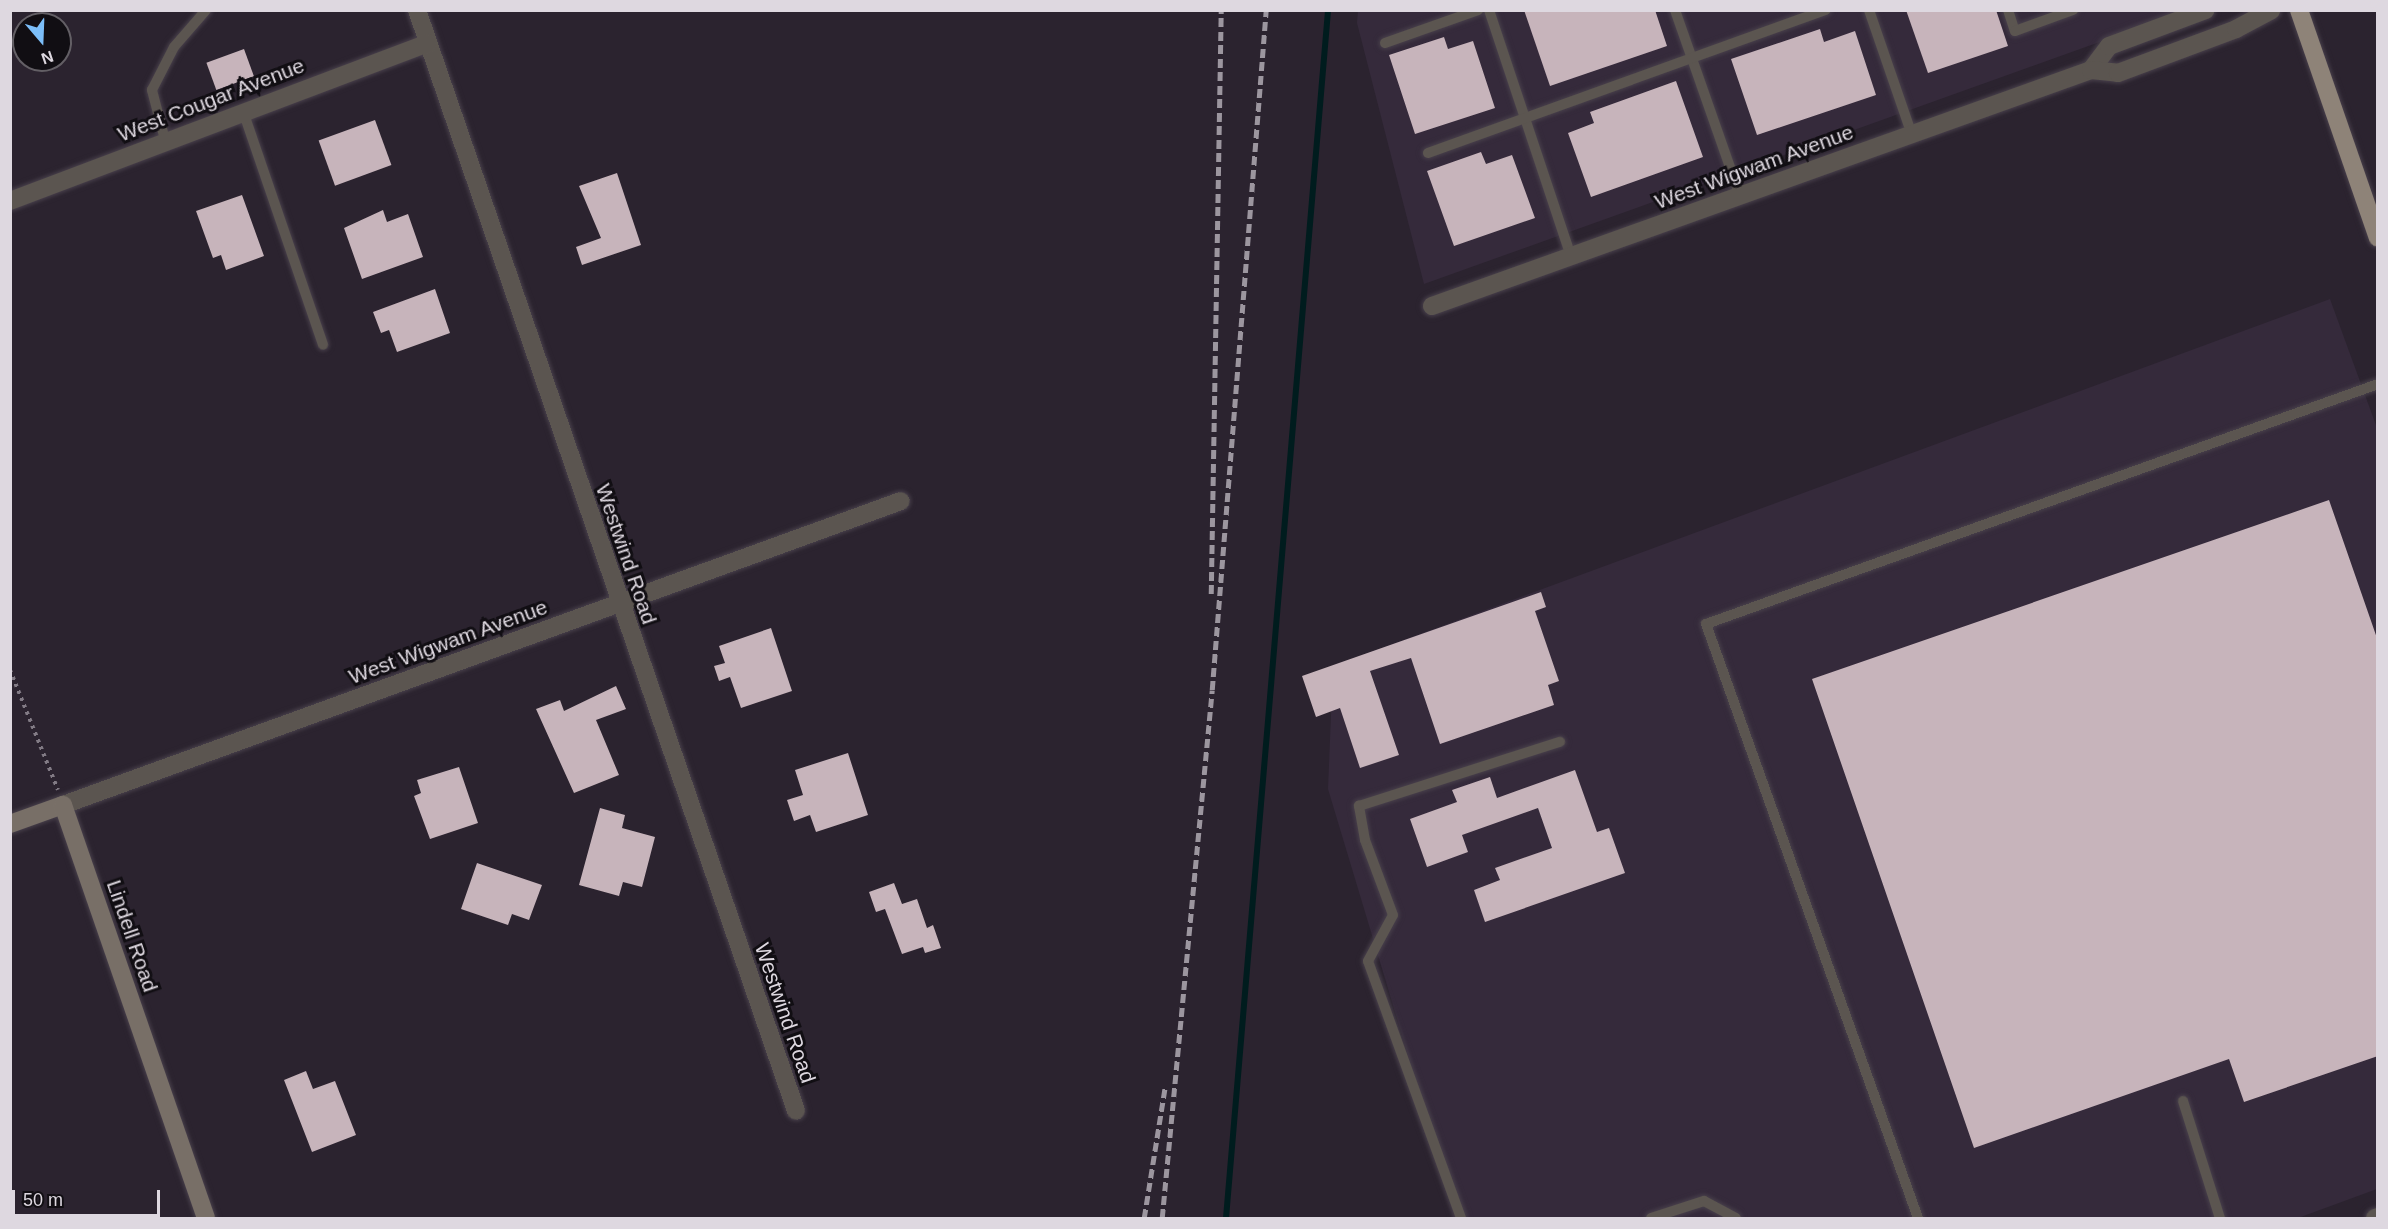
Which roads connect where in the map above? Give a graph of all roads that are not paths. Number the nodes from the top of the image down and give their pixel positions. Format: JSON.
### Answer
{"nodes":[{"id":1,"x":207,"y":10,"type":"edge"},
{"id":2,"x":417,"y":10,"type":"edge"},
{"id":3,"x":1478,"y":10,"type":"edge"},
{"id":4,"x":1489,"y":10,"type":"edge"},
{"id":5,"x":1675,"y":10,"type":"edge"},
{"id":6,"x":1826,"y":10,"type":"edge"},
{"id":7,"x":1869,"y":10,"type":"edge"},
{"id":8,"x":2008,"y":10,"type":"edge"},
{"id":9,"x":2073,"y":10,"type":"edge"},
{"id":10,"x":2206,"y":10,"type":"edge"},
{"id":11,"x":2271,"y":10,"type":"edge"},
{"id":12,"x":2299,"y":10,"type":"edge"},
{"id":13,"x":2167,"y":17,"type":"edge"},
{"id":14,"x":428,"y":43,"type":"junction"},
{"id":15,"x":1385,"y":43,"type":"dead end"},
{"id":16,"x":1692,"y":58,"type":"junction"},
{"id":17,"x":2091,"y":70,"type":"junction"},
{"id":18,"x":243,"y":111,"type":"junction"},
{"id":19,"x":1525,"y":119,"type":"junction"},
{"id":20,"x":1912,"y":135,"type":"junction"},
{"id":21,"x":165,"y":140,"type":"junction"},
{"id":22,"x":1428,"y":153,"type":"dead end"},
{"id":23,"x":1740,"y":196,"type":"junction"},
{"id":24,"x":10,"y":201,"type":"edge"},
{"id":25,"x":2378,"y":238,"type":"edge"},
{"id":26,"x":1571,"y":257,"type":"junction"},
{"id":27,"x":1432,"y":306,"type":"dead end"},
{"id":28,"x":323,"y":345,"type":"dead end"},
{"id":29,"x":2378,"y":384,"type":"edge"},
{"id":30,"x":901,"y":501,"type":"dead end"},
{"id":31,"x":619,"y":603,"type":"junction"},
{"id":32,"x":1560,"y":742,"type":"dead end"},
{"id":33,"x":63,"y":805,"type":"junction"},
{"id":34,"x":10,"y":824,"type":"edge"},
{"id":35,"x":2183,"y":1101,"type":"dead end"},
{"id":36,"x":796,"y":1111,"type":"dead end"},
{"id":37,"x":206,"y":1218,"type":"edge"},
{"id":38,"x":1461,"y":1218,"type":"edge"},
{"id":39,"x":1651,"y":1218,"type":"edge"},
{"id":40,"x":1737,"y":1218,"type":"edge"},
{"id":41,"x":1918,"y":1218,"type":"edge"},
{"id":42,"x":2220,"y":1218,"type":"edge"}],
"edges":[{"from":1,"to":21,"type":"lane"},
{"from":2,"to":14,"type":"street","name":"Westwind Road"},
{"from":3,"to":15,"type":"lane"},
{"from":4,"to":19,"type":"lane"},
{"from":5,"to":16,"type":"lane"},
{"from":6,"to":16,"type":"lane"},
{"from":7,"to":20,"type":"lane"},
{"from":8,"to":9,"type":"lane"},
{"from":10,"to":13,"type":"street"},
{"from":11,"to":17,"type":"street","name":"West Wigwam Avenue"},
{"from":12,"to":25,"type":"main road"},
{"from":13,"to":17,"type":"street"},
{"from":14,"to":18,"type":"street","name":"West Cougar Avenue"},
{"from":14,"to":31,"type":"street","name":"Westwind Road"},
{"from":16,"to":19,"type":"lane"},
{"from":16,"to":23,"type":"lane"},
{"from":17,"to":20,"type":"street","name":"West Wigwam Avenue"},
{"from":18,"to":21,"type":"street","name":"West Cougar Avenue"},
{"from":18,"to":28,"type":"lane"},
{"from":19,"to":22,"type":"lane"},
{"from":19,"to":26,"type":"lane"},
{"from":20,"to":23,"type":"street","name":"West Wigwam Avenue"},
{"from":21,"to":24,"type":"street","name":"West Cougar Avenue"},
{"from":23,"to":26,"type":"street","name":"West Wigwam Avenue"},
{"from":26,"to":27,"type":"street","name":"West Wigwam Avenue"},
{"from":29,"to":41,"type":"lane"},
{"from":30,"to":31,"type":"street","name":"West Wigwam Avenue"},
{"from":31,"to":33,"type":"street","name":"West Wigwam Avenue"},
{"from":31,"to":36,"type":"street","name":"Westwind Road"},
{"from":32,"to":38,"type":"lane"},
{"from":33,"to":34,"type":"street","name":"West Wigwam Avenue"},
{"from":33,"to":37,"type":"street","name":"Lindell Road"},
{"from":35,"to":42,"type":"lane"},
{"from":39,"to":40,"type":"lane"}]}
